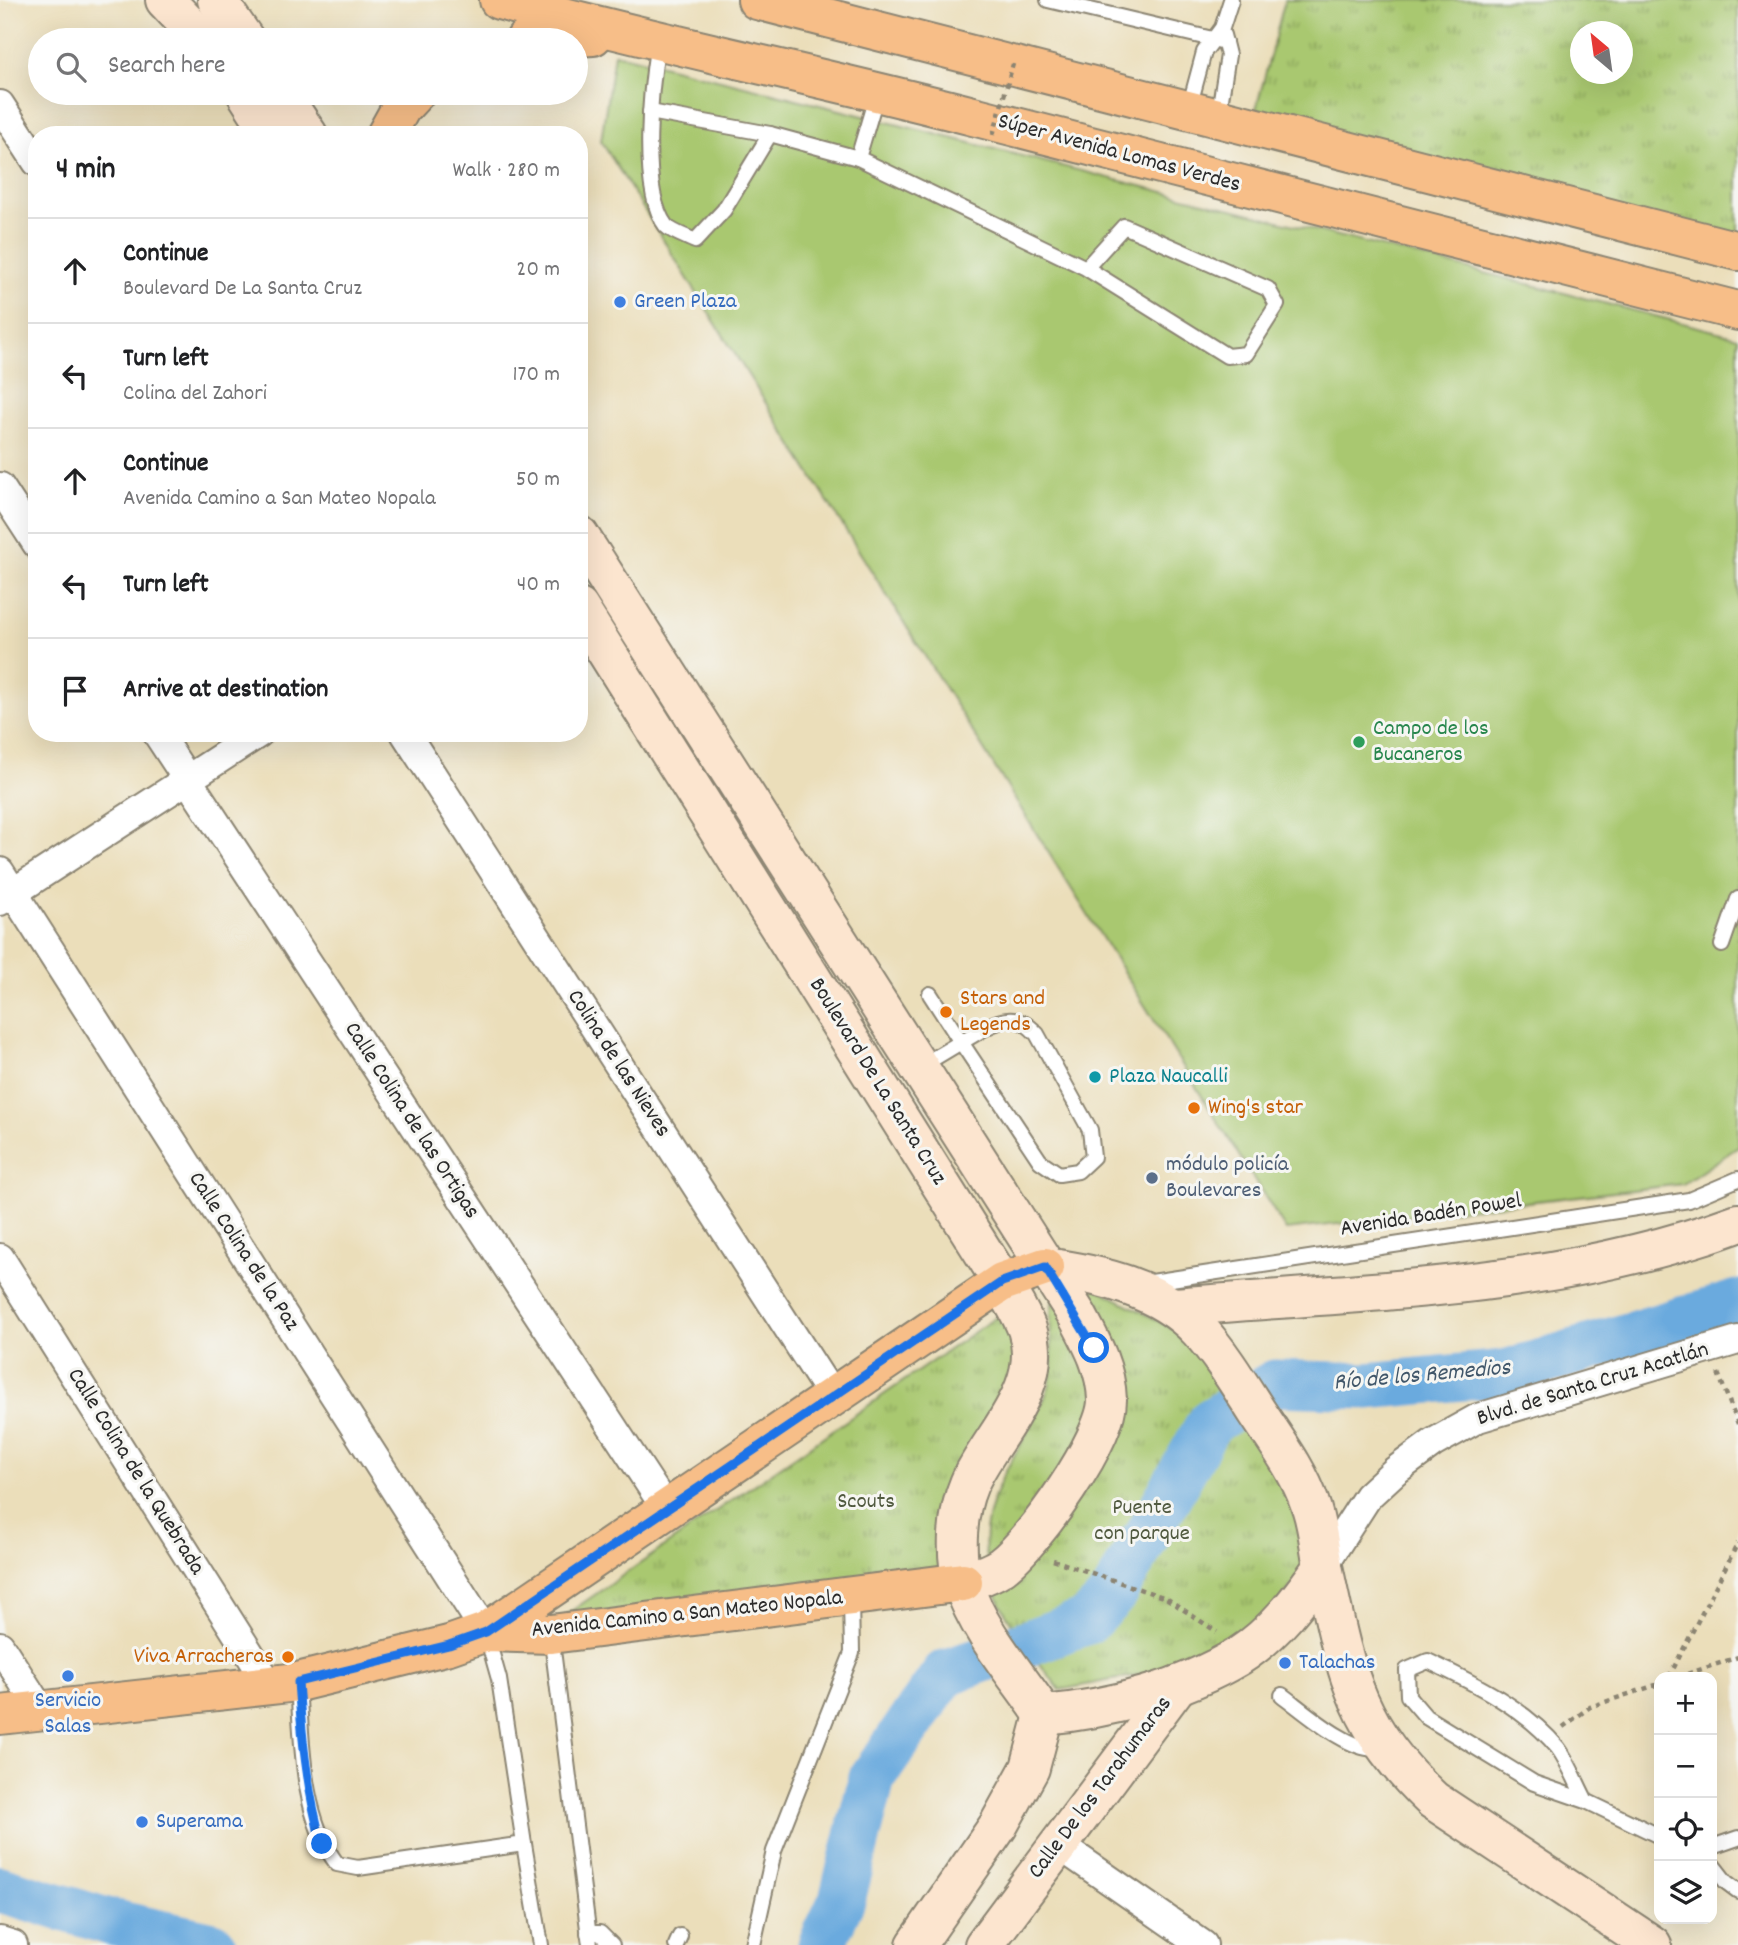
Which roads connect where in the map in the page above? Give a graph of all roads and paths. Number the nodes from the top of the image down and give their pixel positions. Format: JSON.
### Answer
{"nodes":[{"id":1,"x":165,"y":0,"type":"edge"},
{"id":2,"x":183,"y":0,"type":"edge"},
{"id":3,"x":218,"y":0,"type":"edge"},
{"id":4,"x":499,"y":0,"type":"edge"},
{"id":5,"x":757,"y":0,"type":"edge"},
{"id":6,"x":1048,"y":0,"type":"edge"},
{"id":7,"x":1231,"y":0,"type":"edge"},
{"id":8,"x":192,"y":28,"type":"edge"},
{"id":9,"x":202,"y":28,"type":"edge"},
{"id":10,"x":237,"y":28,"type":"edge"},
{"id":11,"x":1220,"y":37,"type":"junction"},
{"id":12,"x":641,"y":38,"type":"junction"},
{"id":13,"x":588,"y":39,"type":"edge"},
{"id":14,"x":1013,"y":64,"type":"dead end"},
{"id":15,"x":877,"y":94,"type":"junction"},
{"id":16,"x":0,"y":105,"type":"edge"},
{"id":17,"x":254,"y":105,"type":"edge"},
{"id":18,"x":288,"y":105,"type":"edge"},
{"id":19,"x":404,"y":105,"type":"edge"},
{"id":20,"x":650,"y":112,"type":"junction"},
{"id":21,"x":1203,"y":116,"type":"junction"},
{"id":22,"x":267,"y":126,"type":"edge"},
{"id":23,"x":302,"y":126,"type":"edge"},
{"id":24,"x":391,"y":126,"type":"edge"},
{"id":25,"x":770,"y":134,"type":"junction"},
{"id":26,"x":993,"y":135,"type":"dead end"},
{"id":27,"x":28,"y":148,"type":"edge"},
{"id":28,"x":858,"y":158,"type":"junction"},
{"id":29,"x":1738,"y":251,"type":"edge"},
{"id":30,"x":1086,"y":268,"type":"junction"},
{"id":31,"x":1738,"y":311,"type":"edge"},
{"id":32,"x":0,"y":487,"type":"edge"},
{"id":33,"x":28,"y":530,"type":"edge"},
{"id":34,"x":588,"y":549,"type":"edge"},
{"id":35,"x":588,"y":622,"type":"edge"},
{"id":36,"x":163,"y":742,"type":"edge"},
{"id":37,"x":245,"y":742,"type":"edge"},
{"id":38,"x":411,"y":742,"type":"edge"},
{"id":39,"x":187,"y":780,"type":"junction"},
{"id":40,"x":4,"y":888,"type":"edge"},
{"id":41,"x":1738,"y":899,"type":"edge"},
{"id":42,"x":1722,"y":945,"type":"dead end"},
{"id":43,"x":930,"y":994,"type":"dead end"},
{"id":44,"x":961,"y":1042,"type":"junction"},
{"id":45,"x":918,"y":1069,"type":"junction"},
{"id":46,"x":1738,"y":1179,"type":"edge"},
{"id":47,"x":1738,"y":1223,"type":"edge"},
{"id":48,"x":0,"y":1258,"type":"edge"},
{"id":49,"x":1045,"y":1267,"type":"junction"},
{"id":50,"x":1002,"y":1282,"type":"junction"},
{"id":51,"x":1128,"y":1285,"type":"junction"},
{"id":52,"x":1173,"y":1307,"type":"junction"},
{"id":53,"x":1738,"y":1340,"type":"edge"},
{"id":54,"x":1710,"y":1349,"type":"junction"},
{"id":55,"x":832,"y":1395,"type":"junction"},
{"id":56,"x":1738,"y":1424,"type":"edge"},
{"id":57,"x":665,"y":1507,"type":"junction"},
{"id":58,"x":1738,"y":1543,"type":"edge"},
{"id":59,"x":1323,"y":1566,"type":"junction"},
{"id":60,"x":1087,"y":1572,"type":"dead end"},
{"id":61,"x":851,"y":1597,"type":"junction"},
{"id":62,"x":970,"y":1599,"type":"junction"},
{"id":63,"x":486,"y":1632,"type":"junction"},
{"id":64,"x":551,"y":1634,"type":"junction"},
{"id":65,"x":0,"y":1646,"type":"edge"},
{"id":66,"x":1239,"y":1656,"type":"junction"},
{"id":67,"x":1738,"y":1657,"type":"edge"},
{"id":68,"x":1672,"y":1672,"type":"edge"},
{"id":69,"x":1693,"y":1672,"type":"edge"},
{"id":70,"x":284,"y":1684,"type":"junction"},
{"id":71,"x":1178,"y":1685,"type":"junction"},
{"id":72,"x":1654,"y":1686,"type":"edge"},
{"id":73,"x":1282,"y":1695,"type":"dead end"},
{"id":74,"x":42,"y":1712,"type":"junction"},
{"id":75,"x":0,"y":1715,"type":"edge"},
{"id":76,"x":1044,"y":1715,"type":"junction"},
{"id":77,"x":1549,"y":1739,"type":"junction"},
{"id":78,"x":1384,"y":1747,"type":"junction"},
{"id":79,"x":1586,"y":1801,"type":"junction"},
{"id":80,"x":1654,"y":1834,"type":"edge"},
{"id":81,"x":1738,"y":1839,"type":"edge"},
{"id":82,"x":524,"y":1844,"type":"junction"},
{"id":83,"x":1059,"y":1845,"type":"junction"},
{"id":84,"x":1717,"y":1845,"type":"edge"},
{"id":85,"x":1717,"y":1869,"type":"edge"},
{"id":86,"x":1738,"y":1891,"type":"edge"},
{"id":87,"x":589,"y":1939,"type":"edge"},
{"id":88,"x":0,"y":1941,"type":"edge"},
{"id":89,"x":13,"y":1945,"type":"edge"},
{"id":90,"x":541,"y":1945,"type":"edge"},
{"id":91,"x":612,"y":1945,"type":"edge"},
{"id":92,"x":753,"y":1945,"type":"edge"},
{"id":93,"x":916,"y":1945,"type":"edge"},
{"id":94,"x":984,"y":1945,"type":"edge"},
{"id":95,"x":1203,"y":1945,"type":"edge"},
{"id":96,"x":1652,"y":1945,"type":"edge"}],
"edges":[{"from":1,"to":8,"type":"main road"},
{"from":2,"to":9,"type":"main road"},
{"from":3,"to":10,"type":"main road"},
{"from":4,"to":12,"type":"main road","name":"Súper Avenida Lomas Verdes"},
{"from":5,"to":21,"type":"main road"},
{"from":6,"to":11,"type":"lane"},
{"from":7,"to":11,"type":"lane"},
{"from":11,"to":21,"type":"lane"},
{"from":11,"to":21,"type":"lane"},
{"from":12,"to":13,"type":"main road"},
{"from":12,"to":15,"type":"main road","name":"Súper Avenida Lomas Verdes"},
{"from":12,"to":20,"type":"lane"},
{"from":14,"to":26,"type":"path","bridge":true},
{"from":15,"to":28,"type":"lane"},
{"from":15,"to":31,"type":"main road","name":"Súper Avenida Lomas Verdes"},
{"from":16,"to":27,"type":"street"},
{"from":17,"to":22,"type":"main road"},
{"from":18,"to":23,"type":"main road"},
{"from":19,"to":24,"type":"main road"},
{"from":20,"to":25,"type":"lane"},
{"from":20,"to":25,"type":"lane"},
{"from":21,"to":29,"type":"main road"},
{"from":25,"to":28,"type":"lane"},
{"from":28,"to":30,"type":"lane"},
{"from":30,"to":30,"type":"lane"},
{"from":32,"to":33,"type":"street"},
{"from":34,"to":45,"type":"main road","name":"Boulevard De La Santa Cruz"},
{"from":35,"to":50,"type":"main road","name":"Boulevard De La Santa Cruz"},
{"from":36,"to":39,"type":"street","name":"Calle Colina de las Ortigas"},
{"from":37,"to":39,"type":"street"},
{"from":38,"to":55,"type":"street","name":"Colina de las Nieves"},
{"from":39,"to":40,"type":"street"},
{"from":39,"to":57,"type":"street","name":"Calle Colina de las Ortigas"},
{"from":40,"to":63,"type":"street","name":"Calle Colina de la Paz"},
{"from":41,"to":42,"type":"lane"},
{"from":43,"to":44,"type":"lane"},
{"from":44,"to":44,"type":"lane"},
{"from":44,"to":45,"type":"lane"},
{"from":45,"to":49,"type":"main road","name":"Boulevard De La Santa Cruz"},
{"from":46,"to":51,"type":"lane","name":"Avenida Badén Powel"},
{"from":47,"to":52,"type":"main road"},
{"from":48,"to":70,"type":"street","name":"Calle Colina de la Quebrada"},
{"from":49,"to":50,"type":"main road"},
{"from":49,"to":51,"type":"main road"},
{"from":49,"to":62,"type":"main road","name":"Boulevard De La Santa Cruz"},
{"from":50,"to":55,"type":"main road"},
{"from":50,"to":62,"type":"main road","name":"Boulevard De La Santa Cruz"},
{"from":51,"to":52,"type":"main road"},
{"from":52,"to":59,"type":"main road"},
{"from":53,"to":54,"type":"street","name":"Blvd. de Santa Cruz Acatlán"},
{"from":54,"to":56,"type":"path"},
{"from":54,"to":59,"type":"street","name":"Blvd. de Santa Cruz Acatlán"},
{"from":55,"to":57,"type":"main road"},
{"from":57,"to":63,"type":"main road"},
{"from":58,"to":68,"type":"path"},
{"from":59,"to":66,"type":"main road","name":"Blvd. de Santa Cruz Acatlán"},
{"from":59,"to":78,"type":"main road"},
{"from":60,"to":66,"type":"path"},
{"from":61,"to":62,"type":"main road","name":"Avenida Camino a San Mateo Nopala"},
{"from":61,"to":64,"type":"main road","name":"Avenida Camino a San Mateo Nopala"},
{"from":61,"to":92,"type":"lane"},
{"from":62,"to":76,"type":"main road","name":"Boulevard De La Santa Cruz"},
{"from":63,"to":64,"type":"main road","name":"Avenida Camino a San Mateo Nopala"},
{"from":63,"to":70,"type":"main road","name":"Avenida Camino a San Mateo Nopala"},
{"from":63,"to":82,"type":"lane"},
{"from":64,"to":87,"type":"lane"},
{"from":65,"to":74,"type":"street"},
{"from":66,"to":71,"type":"main road","name":"Blvd. de Santa Cruz Acatlán"},
{"from":67,"to":69,"type":"path"},
{"from":70,"to":74,"type":"main road","name":"Avenida Camino a San Mateo Nopala"},
{"from":70,"to":82,"type":"lane"},
{"from":71,"to":76,"type":"main road","name":"Calle De los Tarahumaras"},
{"from":71,"to":83,"type":"main road","name":"Calle De los Tarahumaras"},
{"from":72,"to":77,"type":"path"},
{"from":73,"to":78,"type":"lane"},
{"from":74,"to":75,"type":"main road","name":"Avenida Camino a San Mateo Nopala"},
{"from":76,"to":93,"type":"main road"},
{"from":77,"to":79,"type":"lane"},
{"from":77,"to":79,"type":"lane"},
{"from":78,"to":96,"type":"main road"},
{"from":79,"to":80,"type":"lane"},
{"from":81,"to":84,"type":"lane"},
{"from":82,"to":90,"type":"lane"},
{"from":83,"to":94,"type":"main road","name":"Calle De los Tarahumaras"},
{"from":83,"to":95,"type":"street"},
{"from":85,"to":86,"type":"lane"},
{"from":87,"to":91,"type":"lane"},
{"from":88,"to":89,"type":"street"}]}
